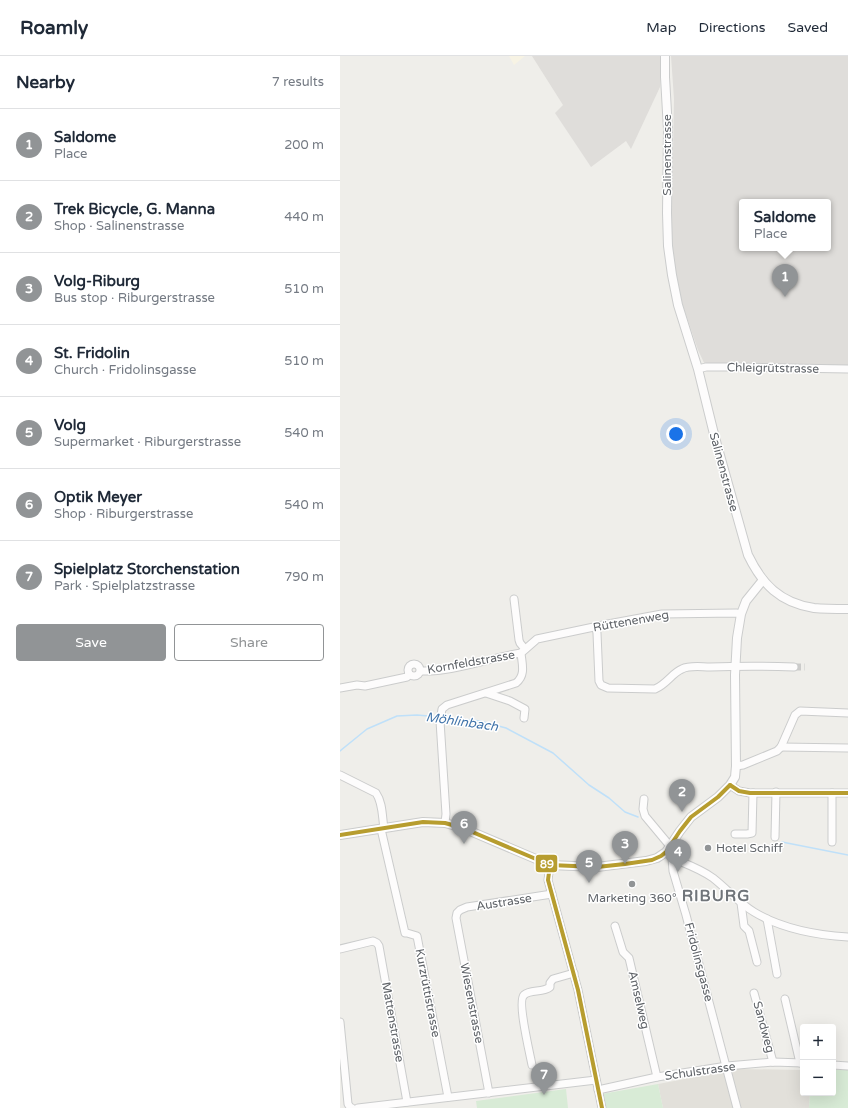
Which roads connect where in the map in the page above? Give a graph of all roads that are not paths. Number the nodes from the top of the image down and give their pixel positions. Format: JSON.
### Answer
{"nodes":[{"id":1,"x":665,"y":56,"type":"edge"},
{"id":2,"x":698,"y":369,"type":"junction"},
{"id":3,"x":848,"y":369,"type":"edge"},
{"id":4,"x":763,"y":580,"type":"junction"},
{"id":5,"x":514,"y":599,"type":"dead end"},
{"id":6,"x":848,"y":609,"type":"edge"},
{"id":7,"x":742,"y":614,"type":"junction"},
{"id":8,"x":596,"y":628,"type":"junction"},
{"id":9,"x":523,"y":651,"type":"junction"},
{"id":10,"x":736,"y":666,"type":"junction"},
{"id":11,"x":794,"y":667,"type":"tunnel mouth"},
{"id":12,"x":421,"y":671,"type":"junction"},
{"id":13,"x":410,"y":674,"type":"junction"},
{"id":14,"x":340,"y":688,"type":"edge"},
{"id":15,"x":486,"y":693,"type":"junction"},
{"id":16,"x":848,"y":713,"type":"edge"},
{"id":17,"x":524,"y":718,"type":"dead end"},
{"id":18,"x":781,"y":747,"type":"junction"},
{"id":19,"x":848,"y":748,"type":"edge"},
{"id":20,"x":736,"y":766,"type":"junction"},
{"id":21,"x":340,"y":775,"type":"edge"},
{"id":22,"x":730,"y":785,"type":"junction"},
{"id":23,"x":776,"y":792,"type":"junction"},
{"id":24,"x":752,"y":793,"type":"junction"},
{"id":25,"x":832,"y":793,"type":"junction"},
{"id":26,"x":848,"y":793,"type":"edge"},
{"id":27,"x":644,"y":799,"type":"dead end"},
{"id":28,"x":445,"y":823,"type":"junction"},
{"id":29,"x":382,"y":828,"type":"junction"},
{"id":30,"x":735,"y":834,"type":"dead end"},
{"id":31,"x":340,"y":835,"type":"edge"},
{"id":32,"x":775,"y":837,"type":"dead end"},
{"id":33,"x":832,"y":842,"type":"dead end"},
{"id":34,"x":668,"y":849,"type":"junction"},
{"id":35,"x":672,"y":858,"type":"junction"},
{"id":36,"x":550,"y":865,"type":"junction"},
{"id":37,"x":552,"y":894,"type":"junction"},
{"id":38,"x":741,"y":903,"type":"junction"},
{"id":39,"x":457,"y":913,"type":"joint"},
{"id":40,"x":767,"y":920,"type":"junction"},
{"id":41,"x":615,"y":926,"type":"dead end"},
{"id":42,"x":848,"y":937,"type":"edge"},
{"id":43,"x":340,"y":949,"type":"edge"},
{"id":44,"x":757,"y":962,"type":"dead end"},
{"id":45,"x":574,"y":973,"type":"junction"},
{"id":46,"x":778,"y":974,"type":"dead end"},
{"id":47,"x":754,"y":993,"type":"dead end"},
{"id":48,"x":785,"y":999,"type":"dead end"},
{"id":49,"x":340,"y":1022,"type":"edge"},
{"id":50,"x":801,"y":1060,"type":"edge"},
{"id":51,"x":773,"y":1062,"type":"junction"},
{"id":52,"x":800,"y":1063,"type":"edge"},
{"id":53,"x":532,"y":1065,"type":"dead end"},
{"id":54,"x":836,"y":1065,"type":"edge"},
{"id":55,"x":727,"y":1066,"type":"junction"},
{"id":56,"x":848,"y":1066,"type":"edge"},
{"id":57,"x":657,"y":1077,"type":"junction"},
{"id":58,"x":596,"y":1080,"type":"junction"},
{"id":59,"x":598,"y":1090,"type":"junction"},
{"id":60,"x":489,"y":1093,"type":"junction"},
{"id":61,"x":448,"y":1097,"type":"junction"},
{"id":62,"x":408,"y":1102,"type":"junction"},
{"id":63,"x":352,"y":1108,"type":"edge"},
{"id":64,"x":358,"y":1108,"type":"edge"},
{"id":65,"x":602,"y":1108,"type":"edge"},
{"id":66,"x":737,"y":1108,"type":"edge"}],
"edges":[{"from":1,"to":2,"type":"street","name":"Salinenstrasse"},
{"from":2,"to":3,"type":"street","name":"Chleigrütstrasse"},
{"from":2,"to":4,"type":"street","name":"Salinenstrasse"},
{"from":4,"to":6,"type":"street","name":"Salinenstrasse"},
{"from":4,"to":7,"type":"street"},
{"from":5,"to":9,"type":"street"},
{"from":7,"to":8,"type":"street","name":"Rüttenenweg"},
{"from":7,"to":10,"type":"street"},
{"from":8,"to":9,"type":"street","name":"Rüttenenweg"},
{"from":8,"to":10,"type":"street"},
{"from":9,"to":12,"type":"street","name":"Kornfeldstrasse"},
{"from":9,"to":15,"type":"street"},
{"from":10,"to":11,"type":"street"},
{"from":10,"to":20,"type":"street"},
{"from":12,"to":13,"type":"street","name":"Kornfeldstrasse"},
{"from":12,"to":13,"type":"street","name":"Kornfeldstrasse"},
{"from":13,"to":14,"type":"street","name":"Kornfeldstrasse"},
{"from":15,"to":17,"type":"street"},
{"from":15,"to":28,"type":"street"},
{"from":16,"to":18,"type":"street"},
{"from":18,"to":19,"type":"street"},
{"from":18,"to":20,"type":"street"},
{"from":20,"to":22,"type":"street"},
{"from":21,"to":29,"type":"street"},
{"from":22,"to":24,"type":"street"},
{"from":22,"to":34,"type":"street"},
{"from":23,"to":24,"type":"street"},
{"from":23,"to":25,"type":"street"},
{"from":23,"to":32,"type":"street"},
{"from":24,"to":30,"type":"street"},
{"from":25,"to":26,"type":"street"},
{"from":25,"to":33,"type":"street"},
{"from":27,"to":34,"type":"street"},
{"from":28,"to":29,"type":"street"},
{"from":28,"to":36,"type":"street"},
{"from":29,"to":31,"type":"street"},
{"from":29,"to":61,"type":"street","name":"Kurzrüttistrasse"},
{"from":34,"to":35,"type":"street"},
{"from":34,"to":36,"type":"street"},
{"from":35,"to":38,"type":"street"},
{"from":35,"to":55,"type":"street","name":"Fridolinsgasse"},
{"from":36,"to":37,"type":"street"},
{"from":37,"to":39,"type":"street","name":"Austrasse"},
{"from":37,"to":45,"type":"street"},
{"from":38,"to":40,"type":"street"},
{"from":38,"to":44,"type":"street"},
{"from":39,"to":60,"type":"street","name":"Wiesenstrasse"},
{"from":40,"to":42,"type":"street"},
{"from":40,"to":46,"type":"street"},
{"from":41,"to":57,"type":"street","name":"Amselweg"},
{"from":43,"to":62,"type":"street","name":"Mattenstrasse"},
{"from":45,"to":53,"type":"street"},
{"from":45,"to":58,"type":"street"},
{"from":47,"to":51,"type":"street","name":"Sandweg"},
{"from":48,"to":50,"type":"street"},
{"from":49,"to":63,"type":"street"},
{"from":51,"to":52,"type":"street","name":"Schulstrasse"},
{"from":51,"to":55,"type":"street","name":"Schulstrasse"},
{"from":54,"to":56,"type":"street"},
{"from":55,"to":57,"type":"street","name":"Schulstrasse"},
{"from":55,"to":66,"type":"street","name":"Fridolinsgasse"},
{"from":57,"to":59,"type":"street","name":"Schulstrasse"},
{"from":58,"to":59,"type":"street"},
{"from":58,"to":60,"type":"street"},
{"from":59,"to":65,"type":"street"},
{"from":60,"to":61,"type":"street"},
{"from":61,"to":62,"type":"street"},
{"from":62,"to":64,"type":"street"}]}
